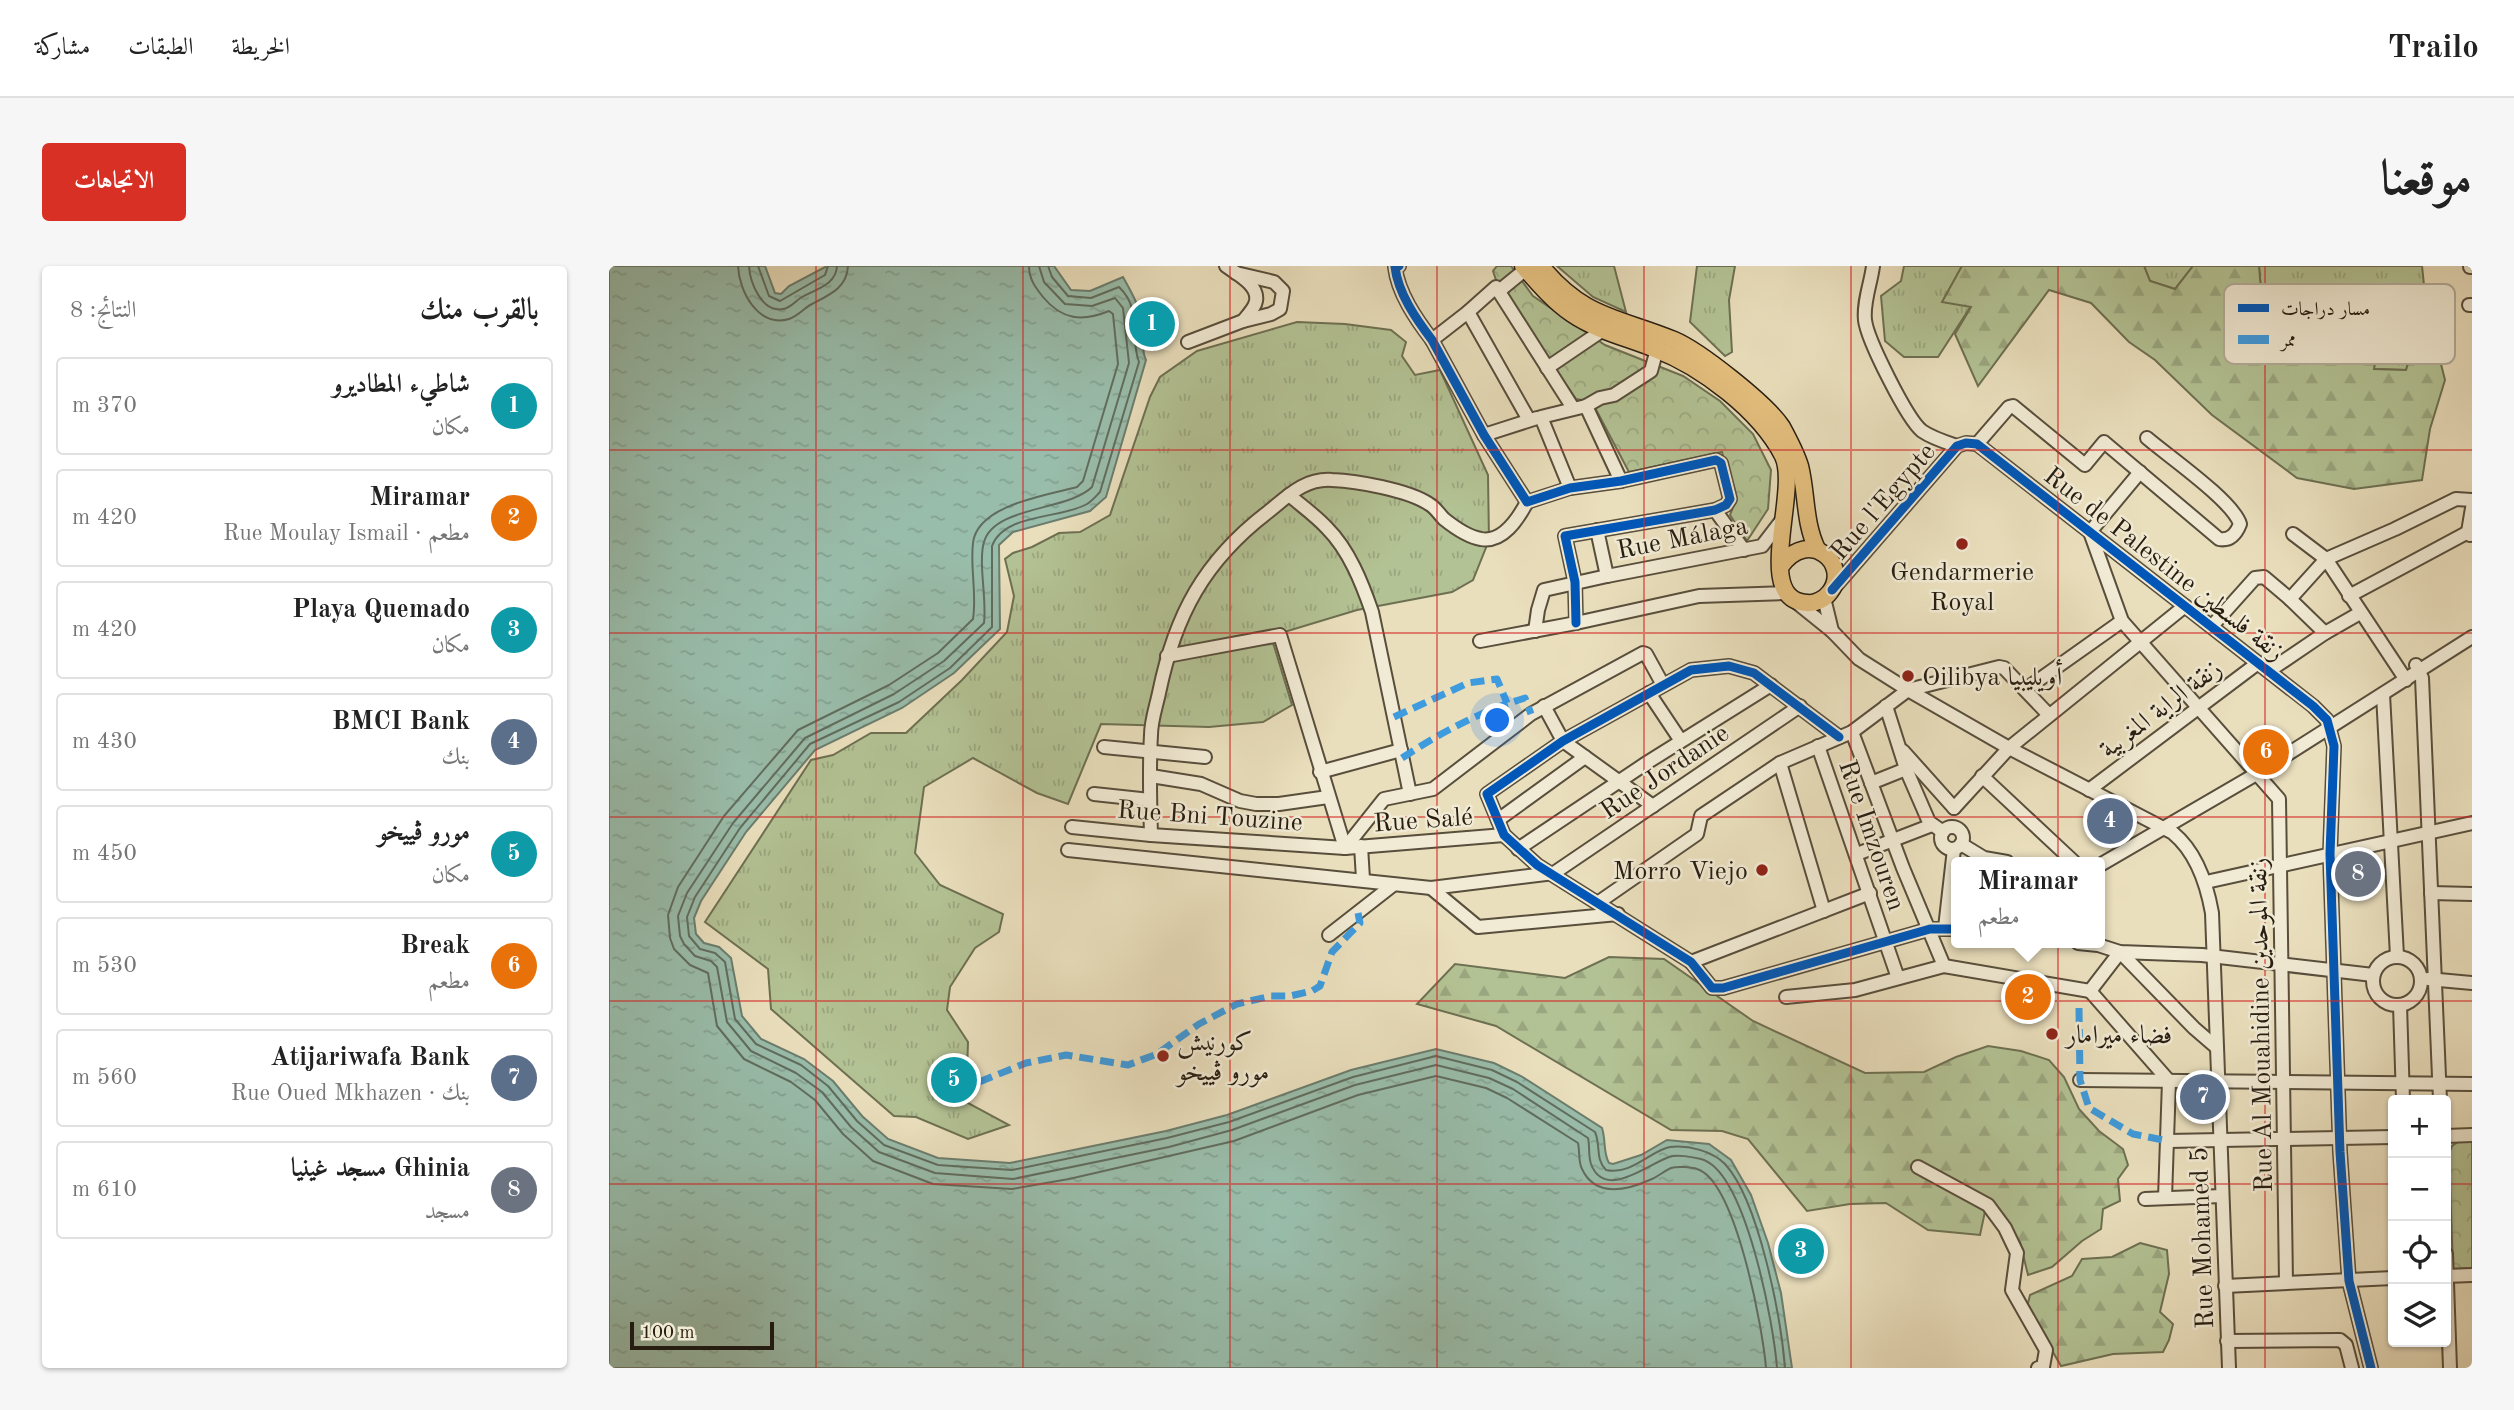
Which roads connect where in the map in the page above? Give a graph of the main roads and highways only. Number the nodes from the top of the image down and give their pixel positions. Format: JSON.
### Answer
{"nodes":[{"id":1,"x":1530,"y":267,"type":"edge"},
{"id":2,"x":1823,"y":553,"type":"junction"},
{"id":3,"x":1781,"y":566,"type":"junction"}],
"edges":[{"from":1,"to":2,"type":"main road"},
{"from":1,"to":3,"type":"main road"},
{"from":2,"to":3,"type":"main road"},
{"from":2,"to":3,"type":"main road"}]}
